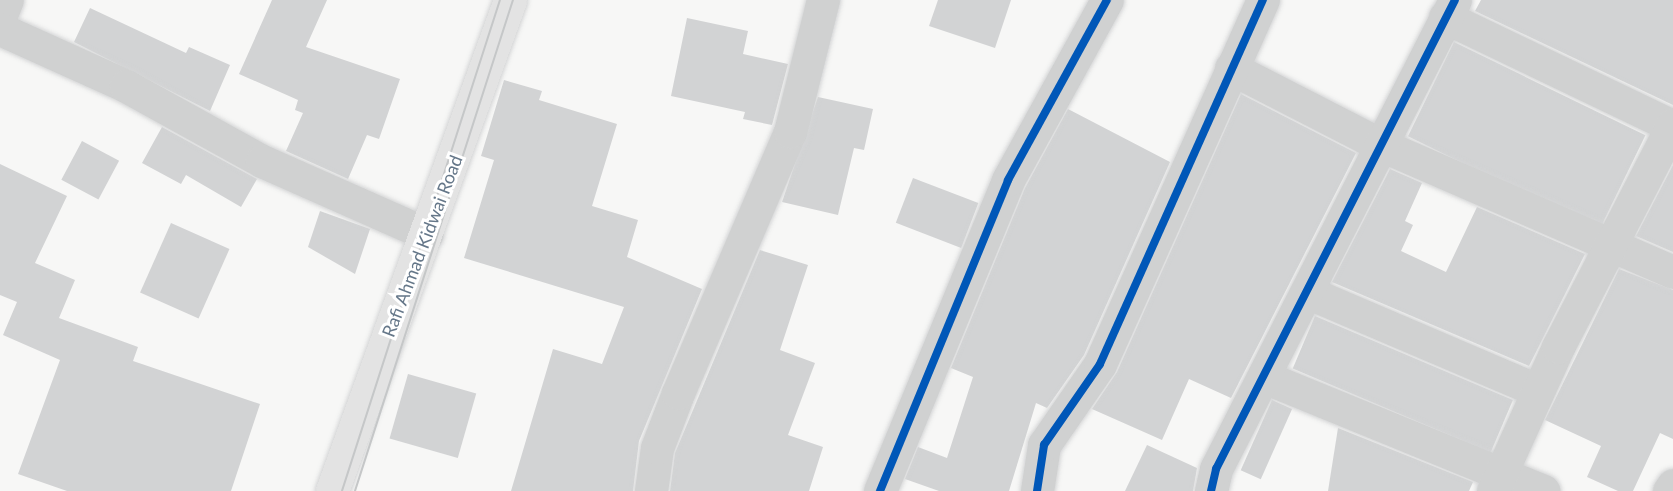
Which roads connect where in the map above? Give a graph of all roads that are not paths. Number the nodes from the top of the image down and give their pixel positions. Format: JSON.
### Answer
{"nodes":[{"id":1,"x":7,"y":0,"type":"edge"},
{"id":2,"x":510,"y":0,"type":"edge"},
{"id":3,"x":823,"y":0,"type":"edge"},
{"id":4,"x":1107,"y":0,"type":"edge"},
{"id":5,"x":1263,"y":0,"type":"edge"},
{"id":6,"x":1450,"y":9,"type":"edge"},
{"id":7,"x":0,"y":17,"type":"edge"},
{"id":8,"x":0,"y":29,"type":"edge"},
{"id":9,"x":1231,"y":68,"type":"junction"},
{"id":10,"x":1673,"y":125,"type":"edge"},
{"id":11,"x":1381,"y":145,"type":"junction"},
{"id":12,"x":427,"y":234,"type":"junction"},
{"id":13,"x":1611,"y":250,"type":"junction"},
{"id":14,"x":1673,"y":272,"type":"edge"},
{"id":15,"x":1307,"y":292,"type":"junction"},
{"id":16,"x":1264,"y":377,"type":"junction"},
{"id":17,"x":1537,"y":390,"type":"junction"},
{"id":18,"x":1495,"y":483,"type":"edge"},
{"id":19,"x":1673,"y":485,"type":"edge"},
{"id":20,"x":332,"y":491,"type":"edge"},
{"id":21,"x":651,"y":491,"type":"edge"},
{"id":22,"x":880,"y":491,"type":"edge"},
{"id":23,"x":1037,"y":491,"type":"edge"},
{"id":24,"x":1211,"y":491,"type":"edge"},
{"id":25,"x":1544,"y":491,"type":"edge"},
{"id":26,"x":1669,"y":491,"type":"edge"}],
"edges":[{"from":1,"to":7,"type":"street"},
{"from":2,"to":12,"type":"main road","name":"Rafi Ahmad Kidwai Road"},
{"from":3,"to":21,"type":"street"},
{"from":4,"to":22,"type":"street"},
{"from":5,"to":9,"type":"street"},
{"from":6,"to":10,"type":"street"},
{"from":6,"to":11,"type":"street"},
{"from":8,"to":12,"type":"street"},
{"from":9,"to":11,"type":"street"},
{"from":9,"to":23,"type":"street"},
{"from":10,"to":13,"type":"street"},
{"from":11,"to":13,"type":"street"},
{"from":11,"to":15,"type":"street"},
{"from":12,"to":20,"type":"main road","name":"Rafi Ahmad Kidwai Road"},
{"from":13,"to":14,"type":"street"},
{"from":13,"to":17,"type":"street"},
{"from":15,"to":16,"type":"street"},
{"from":15,"to":17,"type":"street"},
{"from":16,"to":18,"type":"street"},
{"from":16,"to":24,"type":"street"},
{"from":17,"to":18,"type":"street"},
{"from":18,"to":25,"type":"street"},
{"from":19,"to":26,"type":"street"}]}
